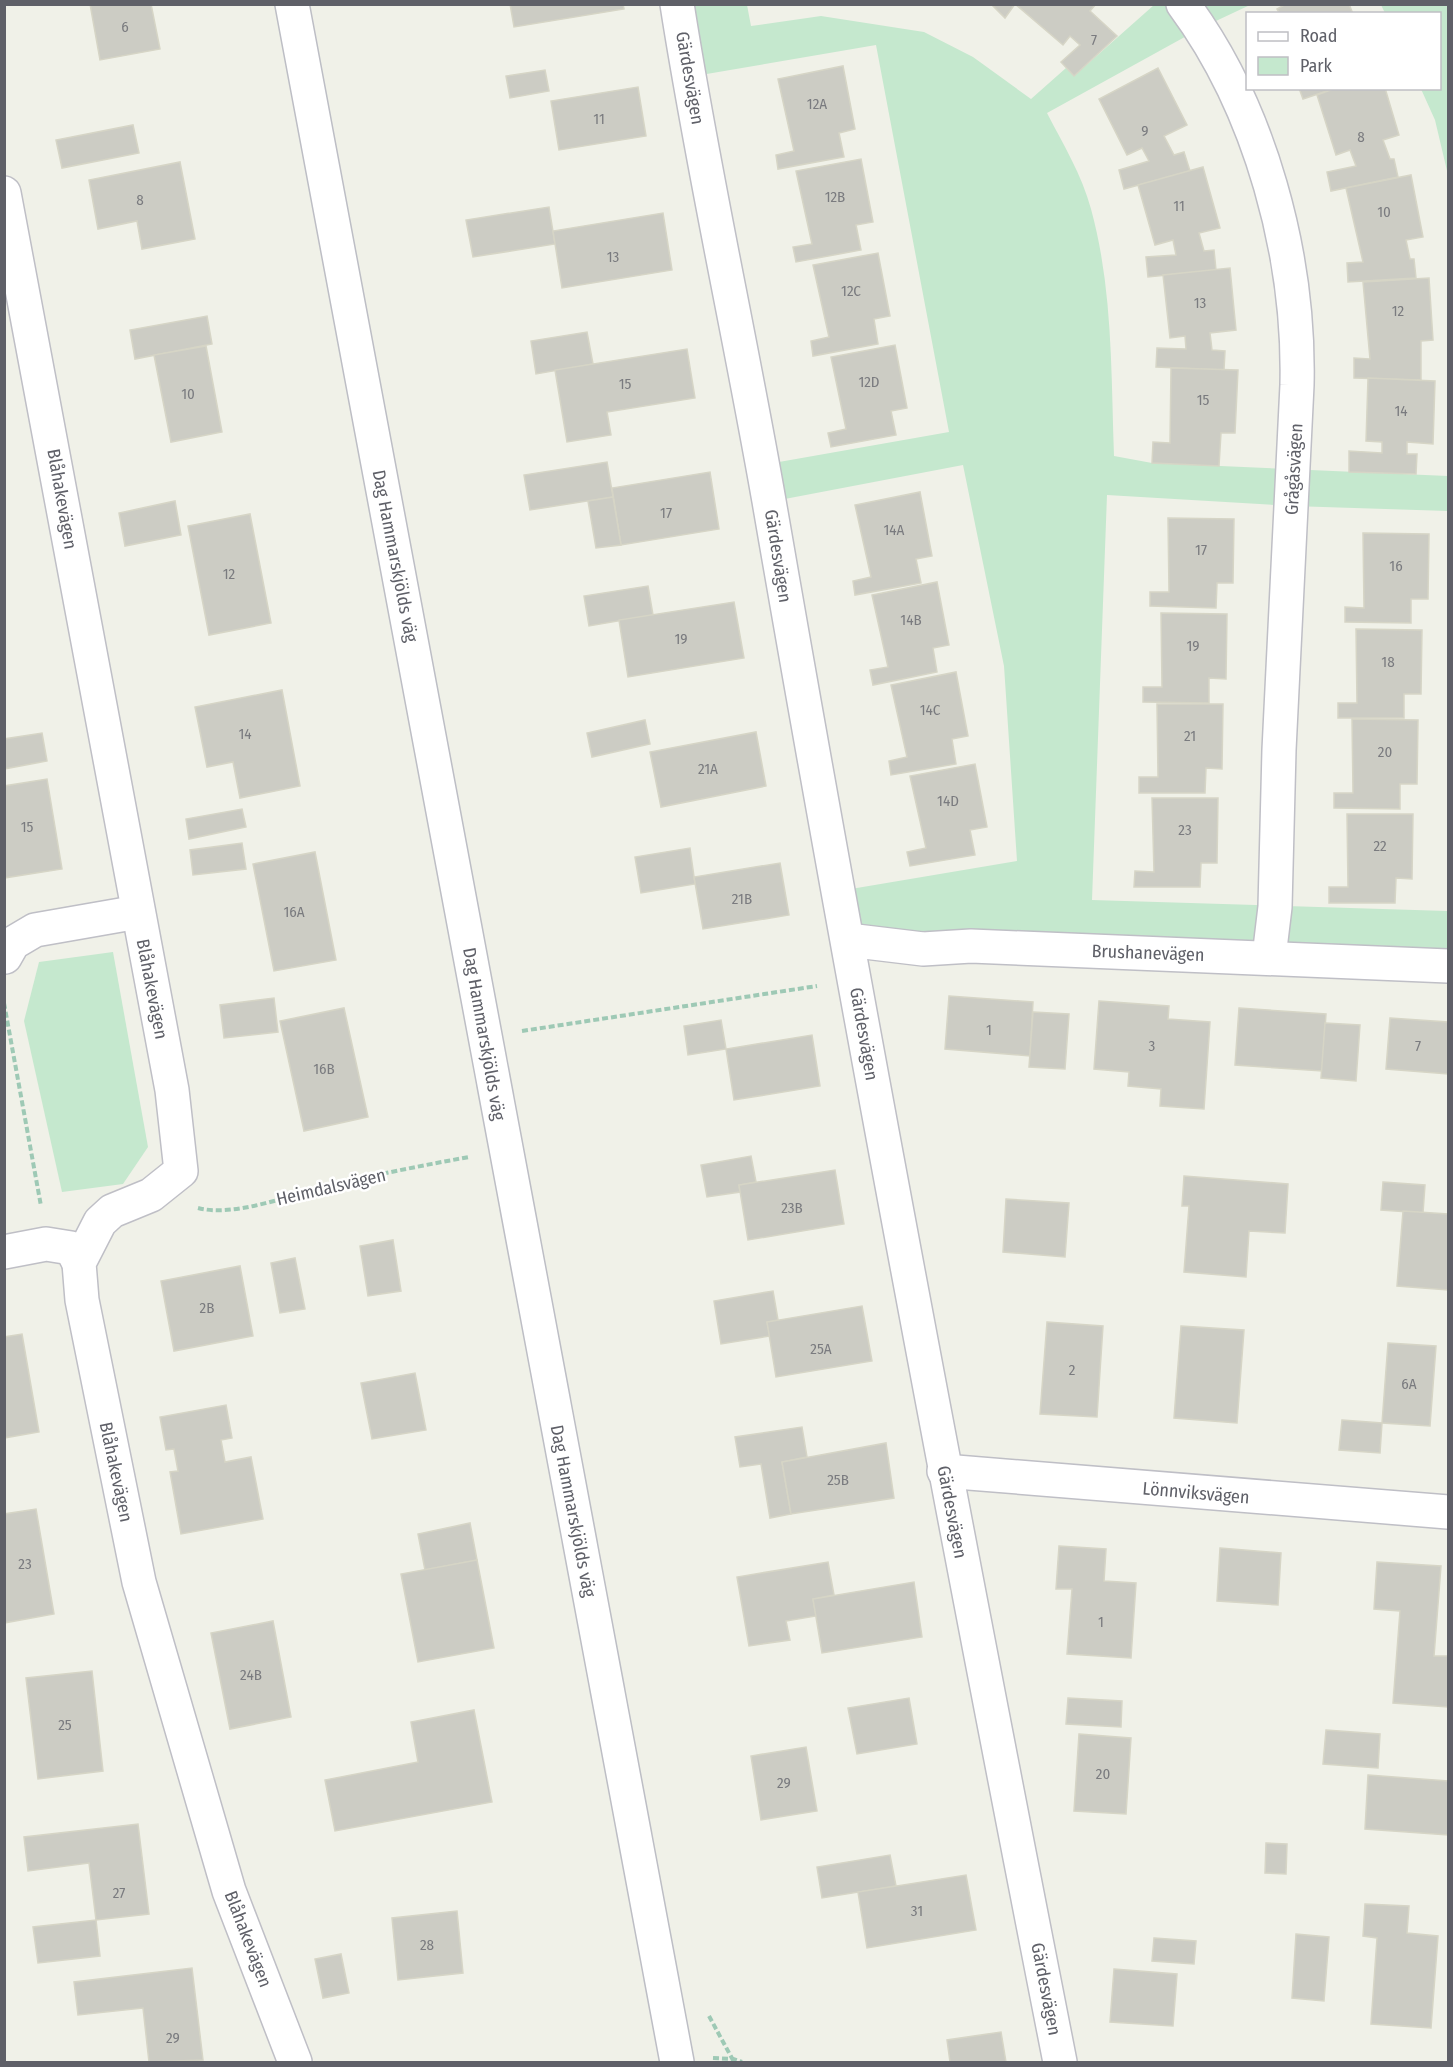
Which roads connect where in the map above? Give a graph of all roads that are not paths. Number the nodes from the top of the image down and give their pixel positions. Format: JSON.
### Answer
{"nodes":[{"id":1,"x":292,"y":4,"type":"edge"},
{"id":2,"x":678,"y":4,"type":"edge"},
{"id":3,"x":1183,"y":4,"type":"edge"},
{"id":4,"x":4,"y":193,"type":"edge"},
{"id":5,"x":138,"y":912,"type":"junction"},
{"id":6,"x":848,"y":940,"type":"junction"},
{"id":7,"x":5,"y":957,"type":"edge"},
{"id":8,"x":1269,"y":957,"type":"junction"},
{"id":9,"x":1449,"y":966,"type":"edge"},
{"id":10,"x":4,"y":1252,"type":"edge"},
{"id":11,"x":79,"y":1263,"type":"junction"},
{"id":12,"x":944,"y":1471,"type":"junction"},
{"id":13,"x":1449,"y":1512,"type":"edge"},
{"id":14,"x":295,"y":2062,"type":"edge"},
{"id":15,"x":677,"y":2062,"type":"edge"},
{"id":16,"x":1060,"y":2062,"type":"edge"}],
"edges":[{"from":1,"to":15,"type":"street","name":"Dag Hammarskjölds väg"},
{"from":2,"to":6,"type":"street","name":"Gärdesvägen"},
{"from":3,"to":8,"type":"street","name":"Grågåsvägen"},
{"from":4,"to":5,"type":"street","name":"Blåhakevägen"},
{"from":5,"to":7,"type":"street"},
{"from":5,"to":11,"type":"street","name":"Blåhakevägen"},
{"from":6,"to":8,"type":"street","name":"Brushanevägen"},
{"from":6,"to":12,"type":"street","name":"Gärdesvägen"},
{"from":8,"to":9,"type":"street","name":"Brushanevägen"},
{"from":10,"to":11,"type":"street"},
{"from":11,"to":14,"type":"street","name":"Blåhakevägen"},
{"from":12,"to":13,"type":"street","name":"Lönnviksvägen"},
{"from":12,"to":16,"type":"street","name":"Gärdesvägen"}]}
